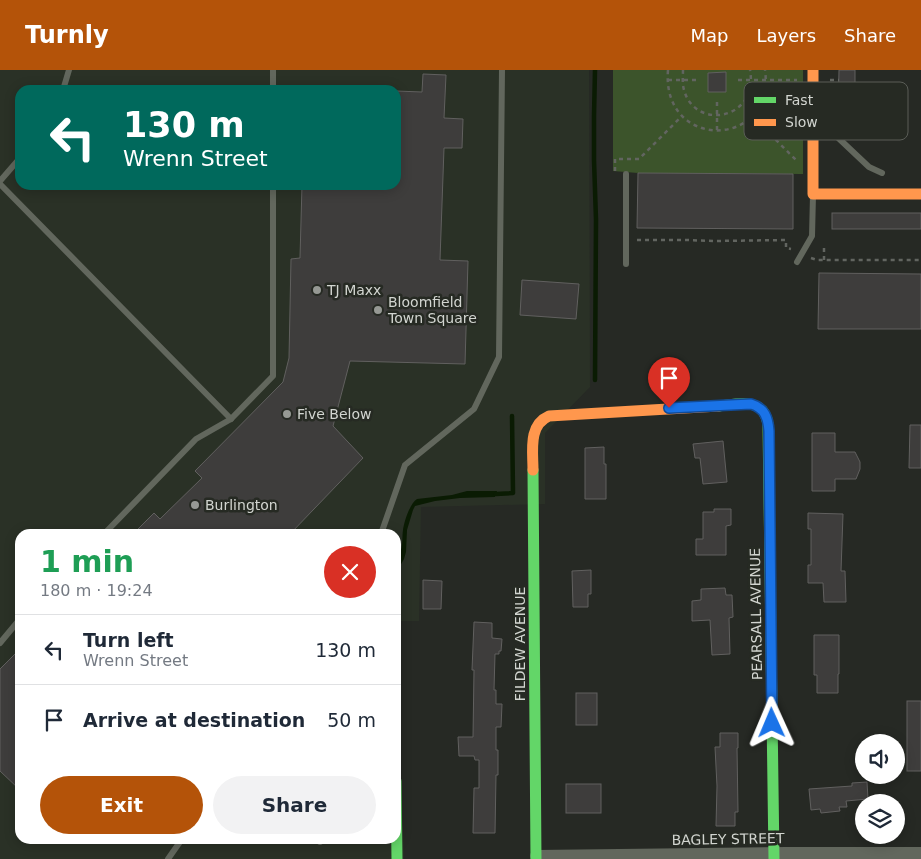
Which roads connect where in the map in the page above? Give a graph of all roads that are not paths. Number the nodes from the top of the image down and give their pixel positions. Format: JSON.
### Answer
{"nodes":[{"id":1,"x":69,"y":70,"type":"edge"},
{"id":2,"x":273,"y":70,"type":"edge"},
{"id":3,"x":502,"y":70,"type":"edge"},
{"id":4,"x":64,"y":85,"type":"edge"},
{"id":5,"x":273,"y":85,"type":"edge"},
{"id":6,"x":813,"y":140,"type":"edge"},
{"id":7,"x":840,"y":140,"type":"edge"},
{"id":8,"x":15,"y":164,"type":"edge"},
{"id":9,"x":882,"y":173,"type":"dead end"},
{"id":10,"x":626,"y":174,"type":"dead end"},
{"id":11,"x":0,"y":183,"type":"edge"},
{"id":12,"x":273,"y":190,"type":"edge"},
{"id":13,"x":813,"y":194,"type":"junction"},
{"id":14,"x":921,"y":194,"type":"edge"},
{"id":15,"x":797,"y":262,"type":"dead end"},
{"id":16,"x":626,"y":264,"type":"dead end"},
{"id":17,"x":231,"y":419,"type":"junction"},
{"id":18,"x":534,"y":429,"type":"joint"},
{"id":19,"x":109,"y":529,"type":"edge"},
{"id":20,"x":383,"y":529,"type":"edge"},
{"id":21,"x":15,"y":626,"type":"edge"},
{"id":22,"x":0,"y":643,"type":"edge"},
{"id":23,"x":178,"y":844,"type":"edge"},
{"id":24,"x":398,"y":844,"type":"edge"},
{"id":25,"x":921,"y":853,"type":"edge"},
{"id":26,"x":774,"y":856,"type":"edge"},
{"id":27,"x":536,"y":857,"type":"edge"},
{"id":28,"x":168,"y":859,"type":"edge"},
{"id":29,"x":398,"y":859,"type":"edge"}],
"edges":[{"from":1,"to":4,"type":"lane"},
{"from":2,"to":5,"type":"lane"},
{"from":3,"to":20,"type":"lane"},
{"from":6,"to":13,"type":"street"},
{"from":7,"to":9,"type":"lane"},
{"from":8,"to":11,"type":"lane"},
{"from":10,"to":16,"type":"lane"},
{"from":11,"to":17,"type":"lane"},
{"from":12,"to":17,"type":"lane"},
{"from":13,"to":14,"type":"street"},
{"from":13,"to":15,"type":"lane"},
{"from":17,"to":19,"type":"lane"},
{"from":18,"to":26,"type":"street","name":"PEARSALL AVENUE"},
{"from":18,"to":27,"type":"street","name":"FILDEW AVENUE"},
{"from":21,"to":22,"type":"lane"},
{"from":23,"to":28,"type":"lane"},
{"from":24,"to":29,"type":"street"},
{"from":25,"to":26,"type":"street","name":"BAGLEY STREET"},
{"from":26,"to":27,"type":"street","name":"BAGLEY STREET"}]}
